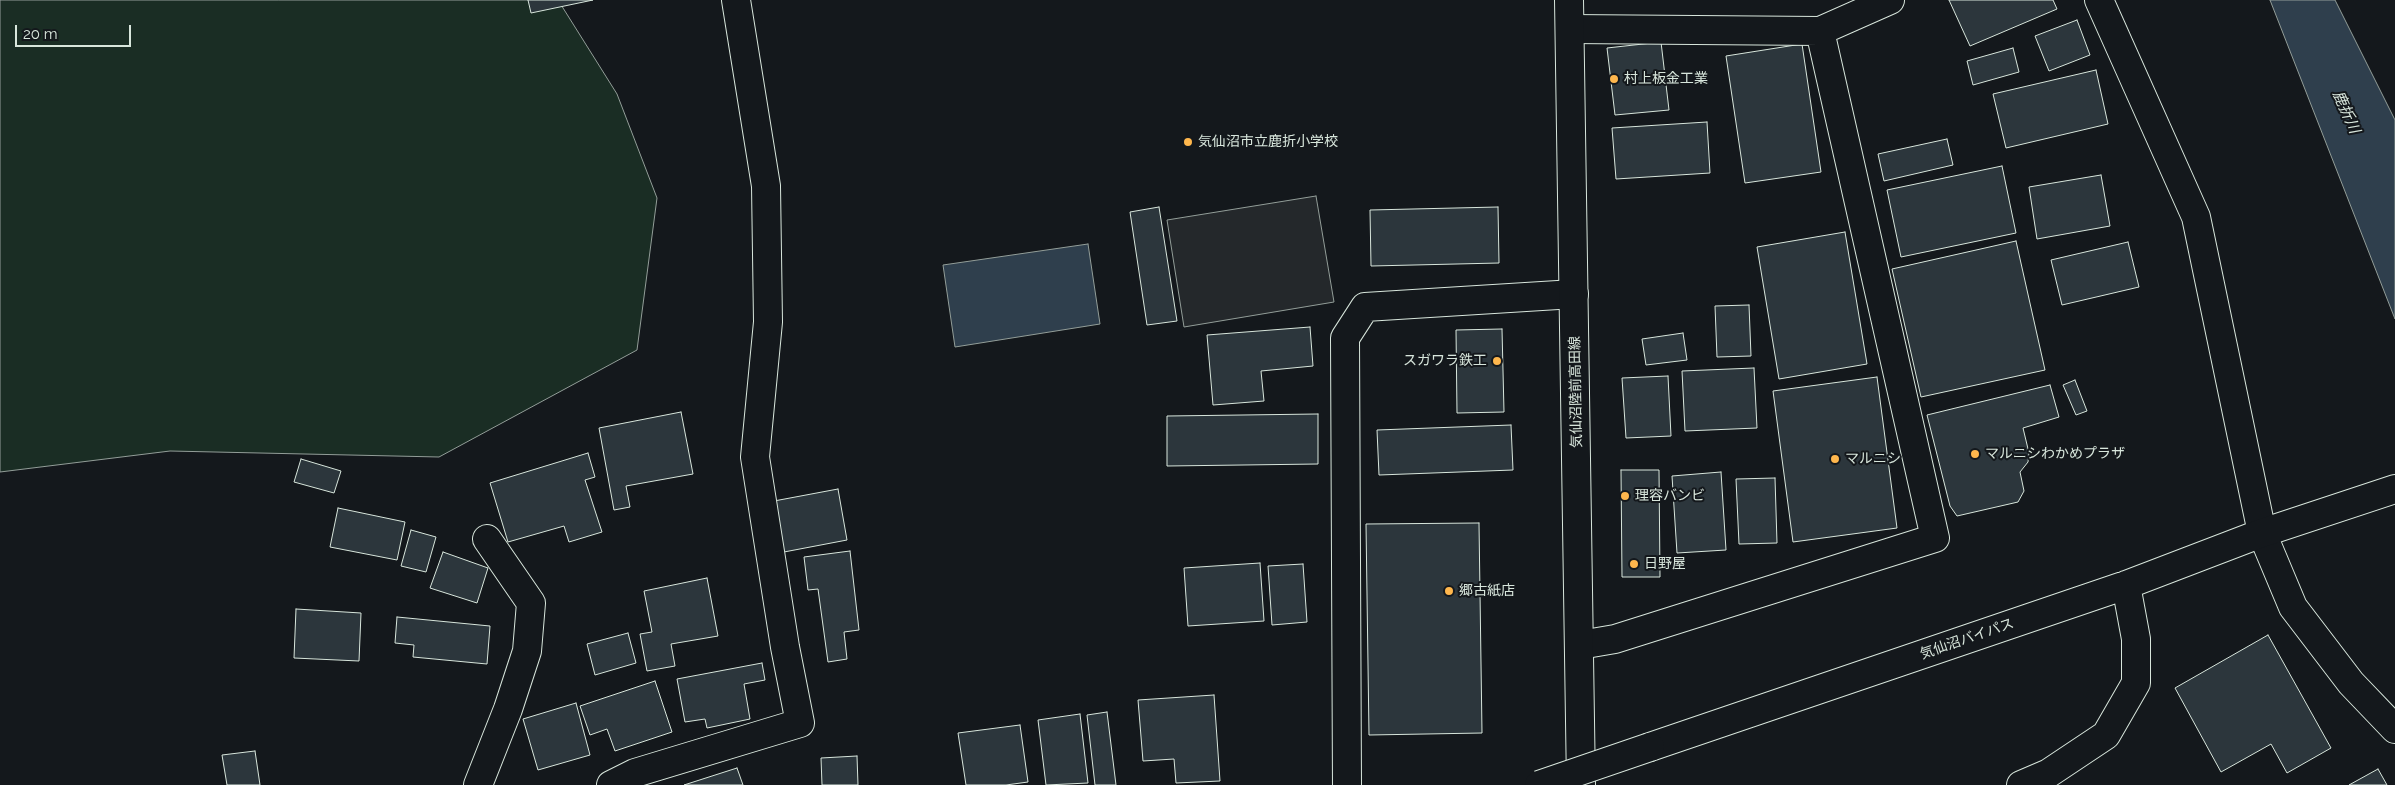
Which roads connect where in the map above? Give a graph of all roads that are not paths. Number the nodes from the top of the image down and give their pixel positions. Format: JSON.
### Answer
{"nodes":[{"id":1,"x":736,"y":0,"type":"edge"},
{"id":2,"x":1569,"y":0,"type":"edge"},
{"id":3,"x":1890,"y":0,"type":"edge"},
{"id":4,"x":2099,"y":0,"type":"edge"},
{"id":5,"x":1570,"y":28,"type":"junction"},
{"id":6,"x":1820,"y":31,"type":"junction"},
{"id":7,"x":1574,"y":294,"type":"junction"},
{"id":8,"x":2395,"y":489,"type":"edge"},
{"id":9,"x":2262,"y":533,"type":"junction"},
{"id":10,"x":487,"y":539,"type":"dead end"},
{"id":11,"x":2126,"y":585,"type":"junction"},
{"id":12,"x":1580,"y":646,"type":"junction"},
{"id":13,"x":2395,"y":729,"type":"edge"},
{"id":14,"x":478,"y":785,"type":"edge"},
{"id":15,"x":611,"y":785,"type":"edge"},
{"id":16,"x":1347,"y":785,"type":"edge"},
{"id":17,"x":1539,"y":785,"type":"edge"},
{"id":18,"x":1581,"y":785,"type":"edge"},
{"id":19,"x":2020,"y":785,"type":"edge"}],
"edges":[{"from":1,"to":15,"type":"main road"},
{"from":2,"to":5,"type":"main road","name":"気仙沼陸前高田線"},
{"from":3,"to":6,"type":"main road"},
{"from":4,"to":9,"type":"main road"},
{"from":5,"to":6,"type":"main road"},
{"from":5,"to":7,"type":"main road","name":"気仙沼陸前高田線"},
{"from":6,"to":12,"type":"main road"},
{"from":7,"to":12,"type":"main road","name":"気仙沼陸前高田線"},
{"from":7,"to":16,"type":"main road"},
{"from":8,"to":9,"type":"main road","name":"気仙沼バイパス"},
{"from":9,"to":11,"type":"main road","name":"気仙沼バイパス"},
{"from":9,"to":13,"type":"main road"},
{"from":10,"to":14,"type":"main road"},
{"from":11,"to":17,"type":"main road","name":"気仙沼バイパス","bridge":true},
{"from":11,"to":19,"type":"main road"},
{"from":12,"to":18,"type":"main road","name":"気仙沼陸前高田線"}]}
